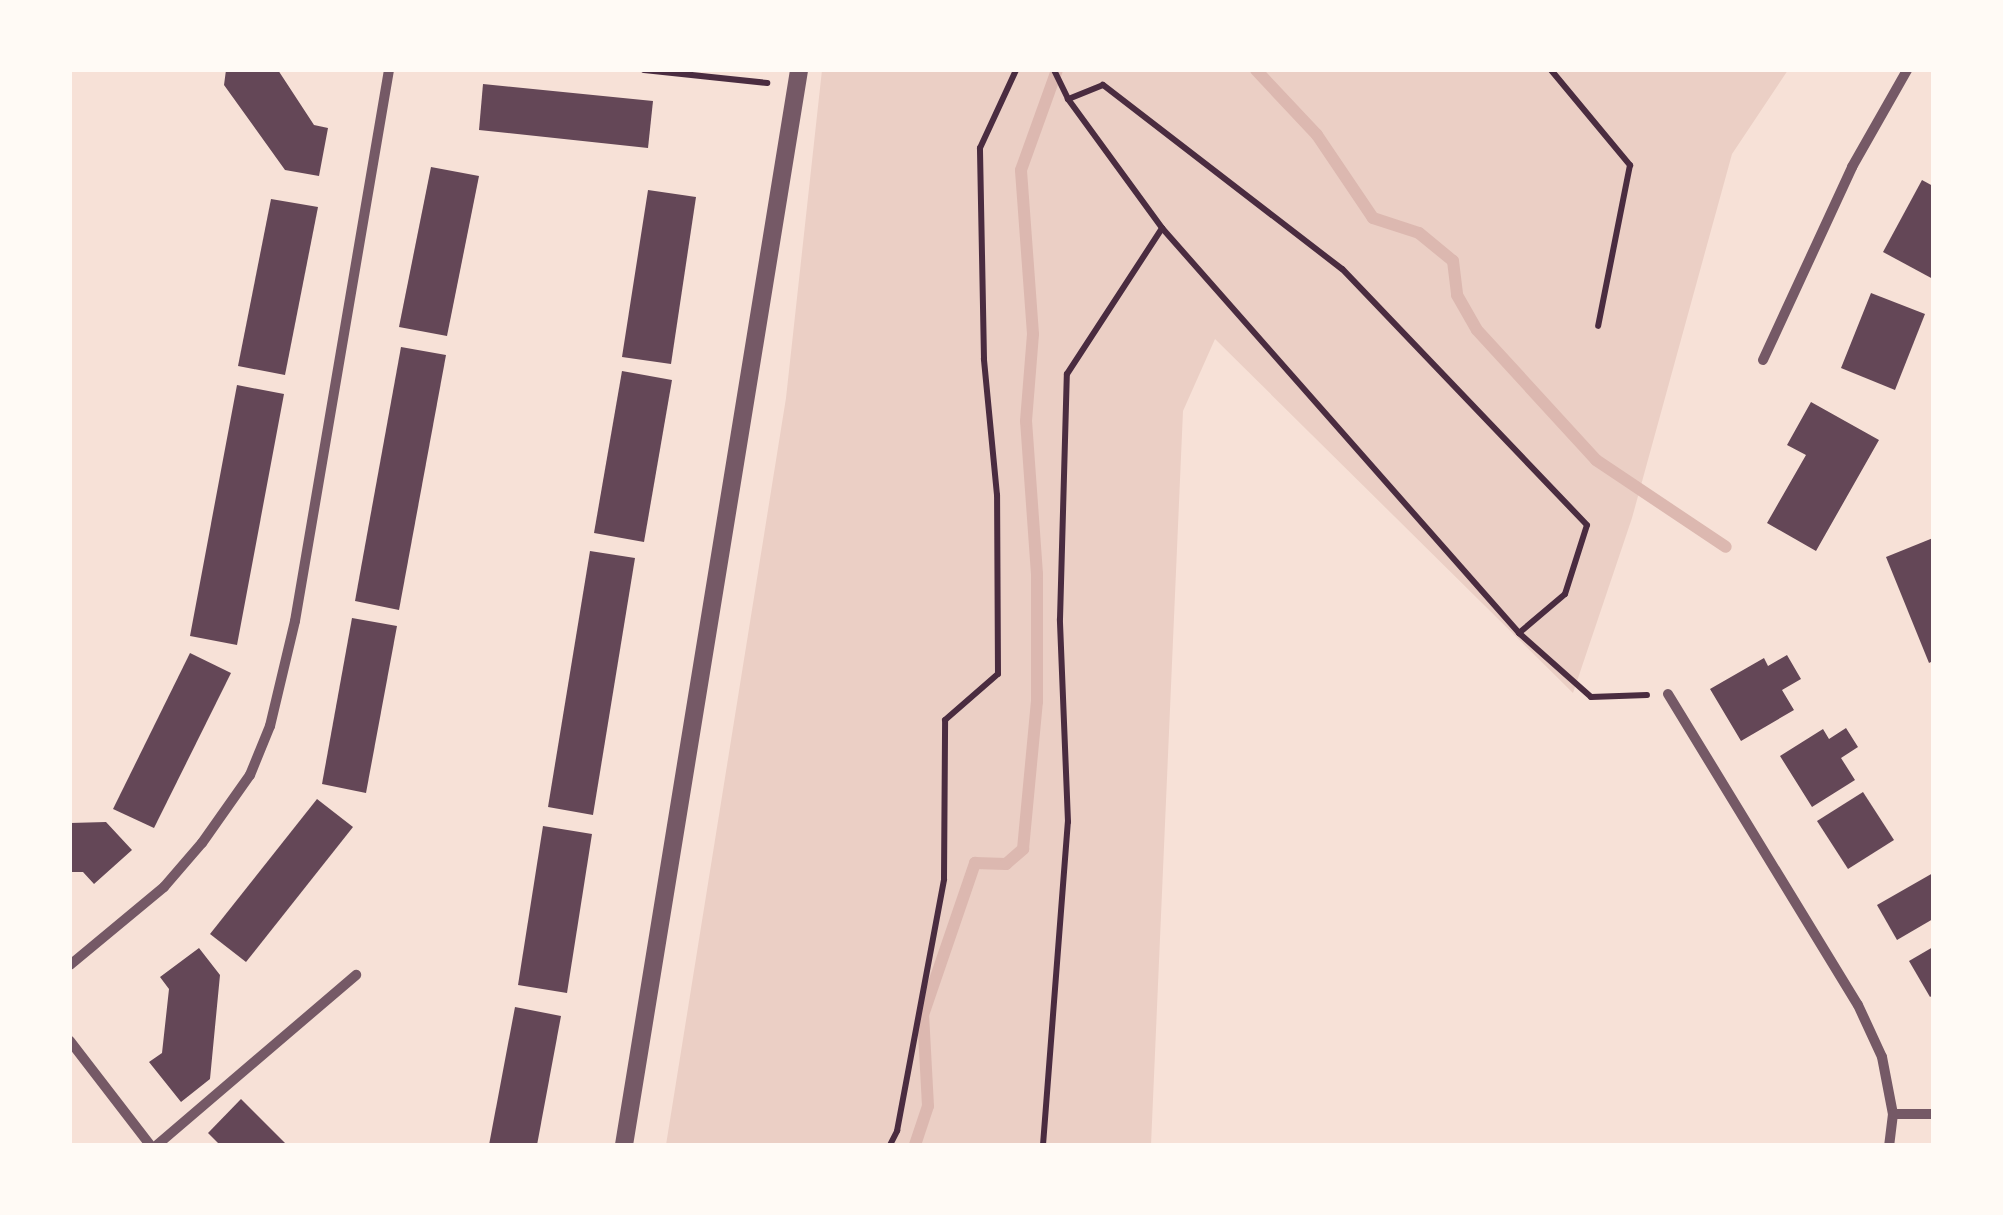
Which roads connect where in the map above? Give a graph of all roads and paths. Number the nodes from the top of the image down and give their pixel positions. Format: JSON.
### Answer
{"nodes":[{"id":1,"x":389,"y":70,"type":"edge"},
{"id":2,"x":644,"y":70,"type":"edge"},
{"id":3,"x":1016,"y":70,"type":"edge"},
{"id":4,"x":1054,"y":70,"type":"edge"},
{"id":5,"x":1551,"y":70,"type":"edge"},
{"id":6,"x":1907,"y":70,"type":"edge"},
{"id":7,"x":798,"y":78,"type":"edge"},
{"id":8,"x":1067,"y":97,"type":"junction"},
{"id":9,"x":1162,"y":228,"type":"junction"},
{"id":10,"x":1598,"y":326,"type":"dead end"},
{"id":11,"x":1762,"y":360,"type":"dead end"},
{"id":12,"x":1519,"y":633,"type":"junction"},
{"id":13,"x":1668,"y":694,"type":"joint"},
{"id":14,"x":70,"y":965,"type":"edge"},
{"id":15,"x":356,"y":976,"type":"dead end"},
{"id":16,"x":70,"y":1041,"type":"edge"},
{"id":17,"x":1893,"y":1114,"type":"junction"},
{"id":18,"x":1933,"y":1114,"type":"edge"},
{"id":19,"x":154,"y":1145,"type":"edge"},
{"id":20,"x":624,"y":1145,"type":"edge"},
{"id":21,"x":890,"y":1145,"type":"edge"},
{"id":22,"x":1043,"y":1145,"type":"edge"},
{"id":23,"x":1889,"y":1145,"type":"edge"}],
"edges":[{"from":1,"to":14,"type":"street"},
{"from":2,"to":7,"type":"path"},
{"from":3,"to":21,"type":"path"},
{"from":4,"to":8,"type":"path"},
{"from":5,"to":10,"type":"path"},
{"from":6,"to":11,"type":"street"},
{"from":7,"to":20,"type":"street"},
{"from":8,"to":9,"type":"path"},
{"from":8,"to":12,"type":"path"},
{"from":9,"to":12,"type":"path"},
{"from":9,"to":22,"type":"path"},
{"from":12,"to":13,"type":"path"},
{"from":13,"to":17,"type":"street"},
{"from":15,"to":19,"type":"street"},
{"from":16,"to":19,"type":"street"},
{"from":17,"to":18,"type":"street"},
{"from":17,"to":23,"type":"street"}]}
